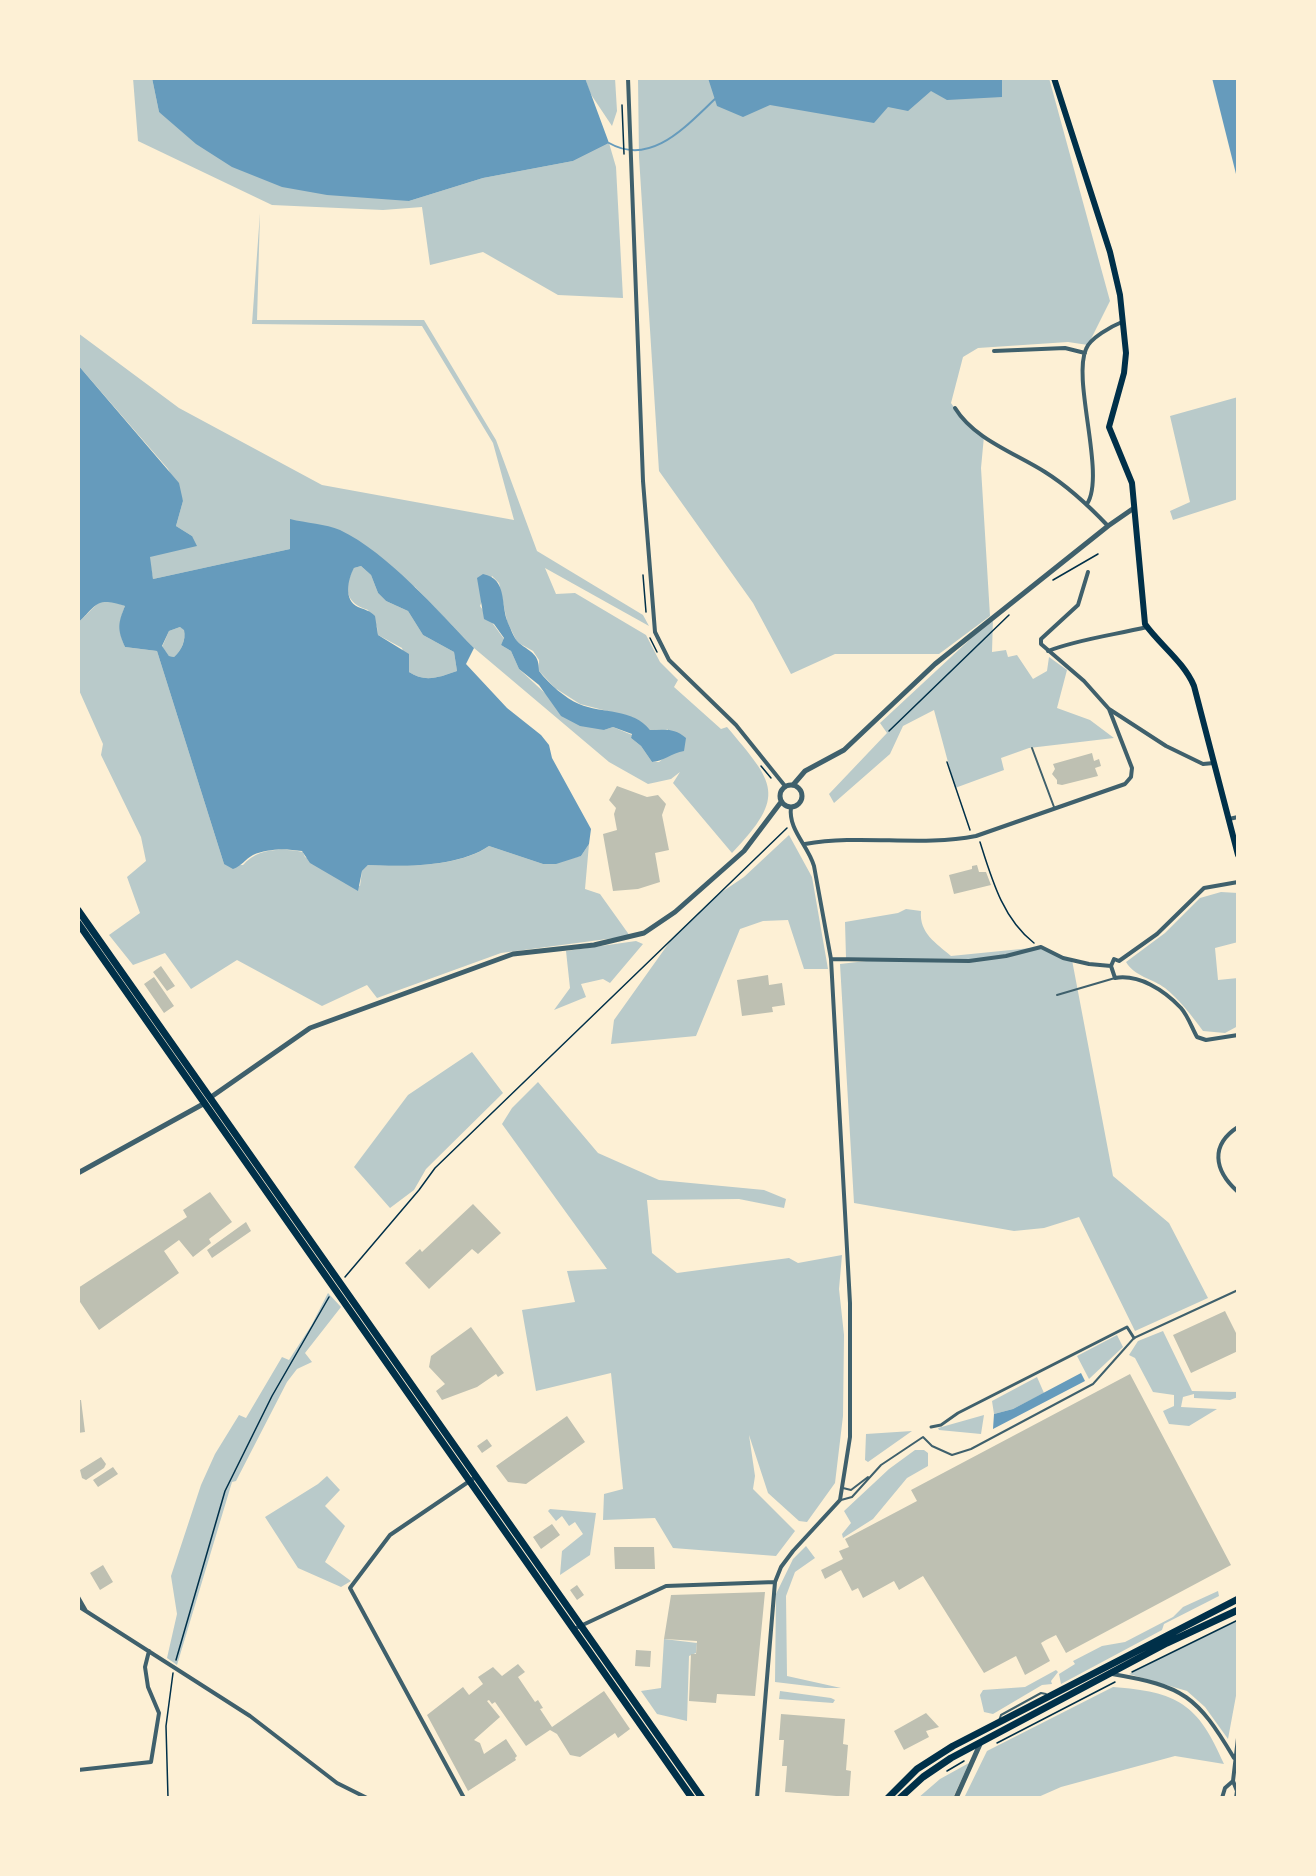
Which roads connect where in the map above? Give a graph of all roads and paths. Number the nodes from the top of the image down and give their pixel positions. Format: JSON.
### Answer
{"nodes":[{"id":1,"x":628,"y":78,"type":"edge"},
{"id":2,"x":1054,"y":78,"type":"edge"},
{"id":3,"x":623,"y":134,"type":"dead end"},
{"id":4,"x":624,"y":155,"type":"dead end"},
{"id":5,"x":1123,"y":321,"type":"junction"},
{"id":6,"x":994,"y":351,"type":"dead end"},
{"id":7,"x":1085,"y":353,"type":"junction"},
{"id":8,"x":955,"y":408,"type":"dead end"},
{"id":9,"x":1087,"y":504,"type":"junction"},
{"id":10,"x":1134,"y":508,"type":"junction"},
{"id":11,"x":1108,"y":526,"type":"junction"},
{"id":12,"x":1098,"y":554,"type":"dead end"},
{"id":13,"x":643,"y":567,"type":"dead end"},
{"id":14,"x":1088,"y":572,"type":"dead end"},
{"id":15,"x":1049,"y":582,"type":"dead end"},
{"id":16,"x":1016,"y":609,"type":"dead end"},
{"id":17,"x":647,"y":617,"type":"dead end"},
{"id":18,"x":1148,"y":627,"type":"junction"},
{"id":19,"x":649,"y":632,"type":"dead end"},
{"id":20,"x":1048,"y":651,"type":"junction"},
{"id":21,"x":663,"y":660,"type":"dead end"},
{"id":22,"x":1109,"y":709,"type":"junction"},
{"id":23,"x":889,"y":731,"type":"dead end"},
{"id":24,"x":1032,"y":748,"type":"dead end"},
{"id":25,"x":758,"y":762,"type":"dead end"},
{"id":26,"x":947,"y":762,"type":"dead end"},
{"id":27,"x":1215,"y":763,"type":"junction"},
{"id":28,"x":793,"y":785,"type":"junction"},
{"id":29,"x":784,"y":786,"type":"junction"},
{"id":30,"x":781,"y":802,"type":"junction"},
{"id":31,"x":791,"y":807,"type":"junction"},
{"id":32,"x":1054,"y":807,"type":"junction"},
{"id":33,"x":1238,"y":817,"type":"edge"},
{"id":34,"x":1228,"y":819,"type":"junction"},
{"id":35,"x":791,"y":824,"type":"junction"},
{"id":36,"x":978,"y":835,"type":"junction"},
{"id":37,"x":972,"y":837,"type":"junction"},
{"id":38,"x":805,"y":844,"type":"junction"},
{"id":39,"x":1238,"y":855,"type":"edge"},
{"id":40,"x":1238,"y":882,"type":"edge"},
{"id":41,"x":78,"y":910,"type":"edge"},
{"id":42,"x":78,"y":923,"type":"edge"},
{"id":43,"x":1041,"y":947,"type":"junction"},
{"id":44,"x":831,"y":959,"type":"junction"},
{"id":45,"x":1111,"y":966,"type":"junction"},
{"id":46,"x":1115,"y":978,"type":"junction"},
{"id":47,"x":1057,"y":995,"type":"dead end"},
{"id":48,"x":1237,"y":1034,"type":"edge"},
{"id":49,"x":211,"y":1097,"type":"junction"},
{"id":50,"x":204,"y":1103,"type":"junction"},
{"id":51,"x":1238,"y":1127,"type":"edge"},
{"id":52,"x":78,"y":1173,"type":"edge"},
{"id":53,"x":1237,"y":1191,"type":"edge"},
{"id":54,"x":344,"y":1278,"type":"dead end"},
{"id":55,"x":1238,"y":1290,"type":"edge"},
{"id":56,"x":327,"y":1299,"type":"dead end"},
{"id":57,"x":1134,"y":1338,"type":"junction"},
{"id":58,"x":931,"y":1427,"type":"dead end"},
{"id":59,"x":477,"y":1476,"type":"junction"},
{"id":60,"x":871,"y":1476,"type":"junction"},
{"id":61,"x":470,"y":1482,"type":"junction"},
{"id":62,"x":841,"y":1488,"type":"junction"},
{"id":63,"x":840,"y":1500,"type":"junction"},
{"id":64,"x":775,"y":1582,"type":"junction"},
{"id":65,"x":78,"y":1597,"type":"edge"},
{"id":66,"x":1238,"y":1599,"type":"edge"},
{"id":67,"x":78,"y":1606,"type":"edge"},
{"id":68,"x":1238,"y":1610,"type":"edge"},
{"id":69,"x":87,"y":1611,"type":"junction"},
{"id":70,"x":1238,"y":1620,"type":"edge"},
{"id":71,"x":582,"y":1625,"type":"junction"},
{"id":72,"x":574,"y":1629,"type":"junction"},
{"id":73,"x":149,"y":1651,"type":"junction"},
{"id":74,"x":174,"y":1667,"type":"junction"},
{"id":75,"x":1112,"y":1674,"type":"junction"},
{"id":76,"x":1125,"y":1676,"type":"junction"},
{"id":77,"x":1238,"y":1738,"type":"edge"},
{"id":78,"x":981,"y":1742,"type":"junction"},
{"id":79,"x":994,"y":1744,"type":"dead end"},
{"id":80,"x":976,"y":1755,"type":"junction"},
{"id":81,"x":1234,"y":1758,"type":"junction"},
{"id":82,"x":78,"y":1770,"type":"edge"},
{"id":83,"x":939,"y":1775,"type":"dead end"},
{"id":84,"x":1235,"y":1781,"type":"edge"},
{"id":85,"x":168,"y":1798,"type":"edge"},
{"id":86,"x":367,"y":1798,"type":"edge"},
{"id":87,"x":464,"y":1798,"type":"edge"},
{"id":88,"x":692,"y":1798,"type":"edge"},
{"id":89,"x":702,"y":1798,"type":"edge"},
{"id":90,"x":757,"y":1798,"type":"edge"},
{"id":91,"x":888,"y":1798,"type":"edge"},
{"id":92,"x":900,"y":1798,"type":"edge"},
{"id":93,"x":956,"y":1798,"type":"edge"},
{"id":94,"x":1222,"y":1798,"type":"edge"},
{"id":95,"x":1236,"y":1798,"type":"edge"}],
"edges":[{"from":1,"to":29,"type":"street"},
{"from":2,"to":5,"type":"main road"},
{"from":3,"to":4,"type":"path"},
{"from":5,"to":7,"type":"street"},
{"from":5,"to":10,"type":"main road"},
{"from":6,"to":7,"type":"street"},
{"from":7,"to":9,"type":"street"},
{"from":8,"to":9,"type":"street"},
{"from":9,"to":11,"type":"street"},
{"from":10,"to":11,"type":"street"},
{"from":10,"to":18,"type":"main road"},
{"from":11,"to":28,"type":"street"},
{"from":12,"to":15,"type":"path"},
{"from":13,"to":17,"type":"path"},
{"from":14,"to":20,"type":"street"},
{"from":16,"to":23,"type":"path"},
{"from":18,"to":20,"type":"street"},
{"from":18,"to":27,"type":"main road"},
{"from":19,"to":21,"type":"path"},
{"from":20,"to":22,"type":"street"},
{"from":22,"to":27,"type":"street"},
{"from":22,"to":32,"type":"street"},
{"from":24,"to":32,"type":"lane"},
{"from":25,"to":29,"type":"path"},
{"from":26,"to":37,"type":"path"},
{"from":27,"to":34,"type":"main road"},
{"from":28,"to":29,"type":"street"},
{"from":28,"to":31,"type":"street"},
{"from":29,"to":30,"type":"street"},
{"from":30,"to":31,"type":"street"},
{"from":30,"to":49,"type":"street"},
{"from":31,"to":35,"type":"street"},
{"from":32,"to":36,"type":"street"},
{"from":33,"to":34,"type":"street"},
{"from":34,"to":39,"type":"main road"},
{"from":35,"to":38,"type":"street"},
{"from":35,"to":54,"type":"path"},
{"from":36,"to":37,"type":"street"},
{"from":36,"to":43,"type":"path"},
{"from":37,"to":38,"type":"street"},
{"from":38,"to":44,"type":"street"},
{"from":40,"to":45,"type":"street"},
{"from":41,"to":49,"type":"main road"},
{"from":42,"to":50,"type":"main road"},
{"from":43,"to":44,"type":"street"},
{"from":43,"to":45,"type":"street"},
{"from":44,"to":62,"type":"street"},
{"from":45,"to":46,"type":"street"},
{"from":46,"to":47,"type":"lane"},
{"from":46,"to":48,"type":"street"},
{"from":49,"to":50,"type":"street"},
{"from":49,"to":59,"type":"main road"},
{"from":50,"to":52,"type":"street"},
{"from":50,"to":61,"type":"main road"},
{"from":51,"to":53,"type":"street"},
{"from":55,"to":57,"type":"lane"},
{"from":56,"to":74,"type":"path"},
{"from":57,"to":58,"type":"street"},
{"from":57,"to":60,"type":"lane"},
{"from":59,"to":61,"type":"street"},
{"from":59,"to":71,"type":"main road"},
{"from":60,"to":62,"type":"lane"},
{"from":60,"to":63,"type":"lane"},
{"from":61,"to":72,"type":"main road"},
{"from":61,"to":87,"type":"street"},
{"from":62,"to":63,"type":"street"},
{"from":63,"to":64,"type":"street"},
{"from":64,"to":71,"type":"street"},
{"from":64,"to":90,"type":"street"},
{"from":65,"to":69,"type":"street"},
{"from":66,"to":91,"type":"main road"},
{"from":67,"to":69,"type":"street"},
{"from":68,"to":75,"type":"main road"},
{"from":69,"to":73,"type":"street"},
{"from":70,"to":76,"type":"path"},
{"from":71,"to":72,"type":"street"},
{"from":71,"to":89,"type":"main road"},
{"from":72,"to":88,"type":"main road"},
{"from":73,"to":74,"type":"street"},
{"from":73,"to":82,"type":"street"},
{"from":74,"to":85,"type":"path"},
{"from":74,"to":86,"type":"street"},
{"from":75,"to":76,"type":"street"},
{"from":75,"to":78,"type":"main road"},
{"from":76,"to":79,"type":"path"},
{"from":76,"to":81,"type":"street"},
{"from":77,"to":81,"type":"street"},
{"from":78,"to":80,"type":"street"},
{"from":78,"to":92,"type":"main road"},
{"from":80,"to":83,"type":"path"},
{"from":80,"to":93,"type":"street"},
{"from":81,"to":84,"type":"street"},
{"from":84,"to":94,"type":"street"},
{"from":84,"to":95,"type":"street"}]}
